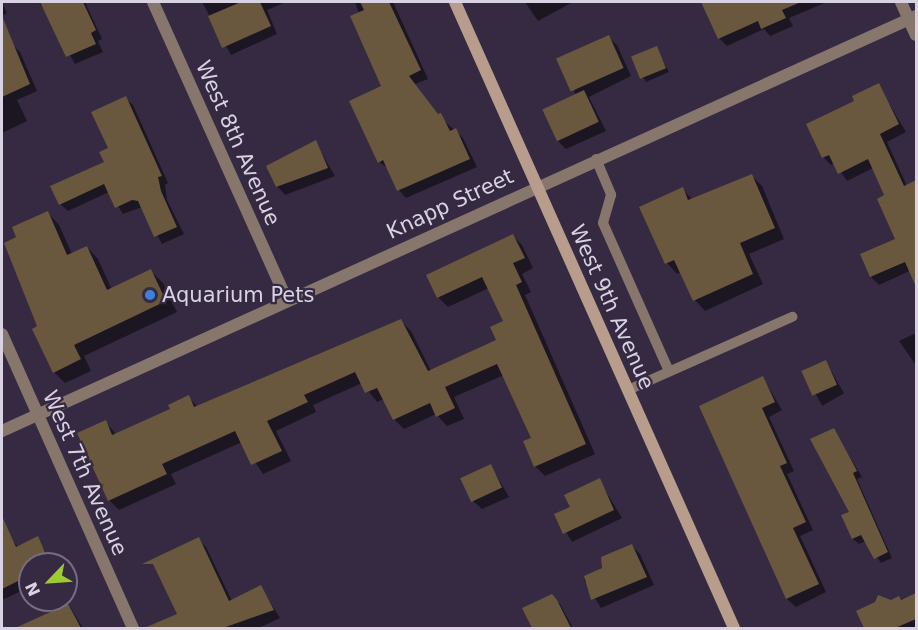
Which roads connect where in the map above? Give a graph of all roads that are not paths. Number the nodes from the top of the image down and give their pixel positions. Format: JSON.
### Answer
{"nodes":[{"id":1,"x":153,"y":2,"type":"edge"},
{"id":2,"x":455,"y":2,"type":"edge"},
{"id":3,"x":901,"y":2,"type":"edge"},
{"id":4,"x":913,"y":17,"type":"edge"},
{"id":5,"x":916,"y":35,"type":"edge"},
{"id":6,"x":596,"y":159,"type":"junction"},
{"id":7,"x":536,"y":186,"type":"junction"},
{"id":8,"x":286,"y":300,"type":"junction"},
{"id":9,"x":792,"y":317,"type":"dead end"},
{"id":10,"x":2,"y":334,"type":"edge"},
{"id":11,"x":669,"y":371,"type":"junction"},
{"id":12,"x":628,"y":390,"type":"junction"},
{"id":13,"x":37,"y":414,"type":"junction"},
{"id":14,"x":2,"y":431,"type":"edge"},
{"id":15,"x":133,"y":628,"type":"edge"},
{"id":16,"x":734,"y":628,"type":"edge"}],
"edges":[{"from":1,"to":8,"type":"street","name":"West 8th Avenue"},
{"from":2,"to":7,"type":"main road","name":"West 9th Avenue"},
{"from":3,"to":4,"type":"street"},
{"from":4,"to":5,"type":"street"},
{"from":4,"to":6,"type":"street","name":"Knapp Street"},
{"from":6,"to":7,"type":"street","name":"Knapp Street"},
{"from":6,"to":11,"type":"lane"},
{"from":7,"to":8,"type":"street","name":"Knapp Street"},
{"from":7,"to":12,"type":"main road","name":"West 9th Avenue"},
{"from":8,"to":13,"type":"street","name":"Knapp Street"},
{"from":9,"to":11,"type":"lane"},
{"from":10,"to":13,"type":"street","name":"West 7th Avenue"},
{"from":11,"to":12,"type":"lane"},
{"from":12,"to":16,"type":"main road","name":"West 9th Avenue"},
{"from":13,"to":14,"type":"street","name":"Knapp Street"},
{"from":13,"to":15,"type":"street","name":"West 7th Avenue"}]}
